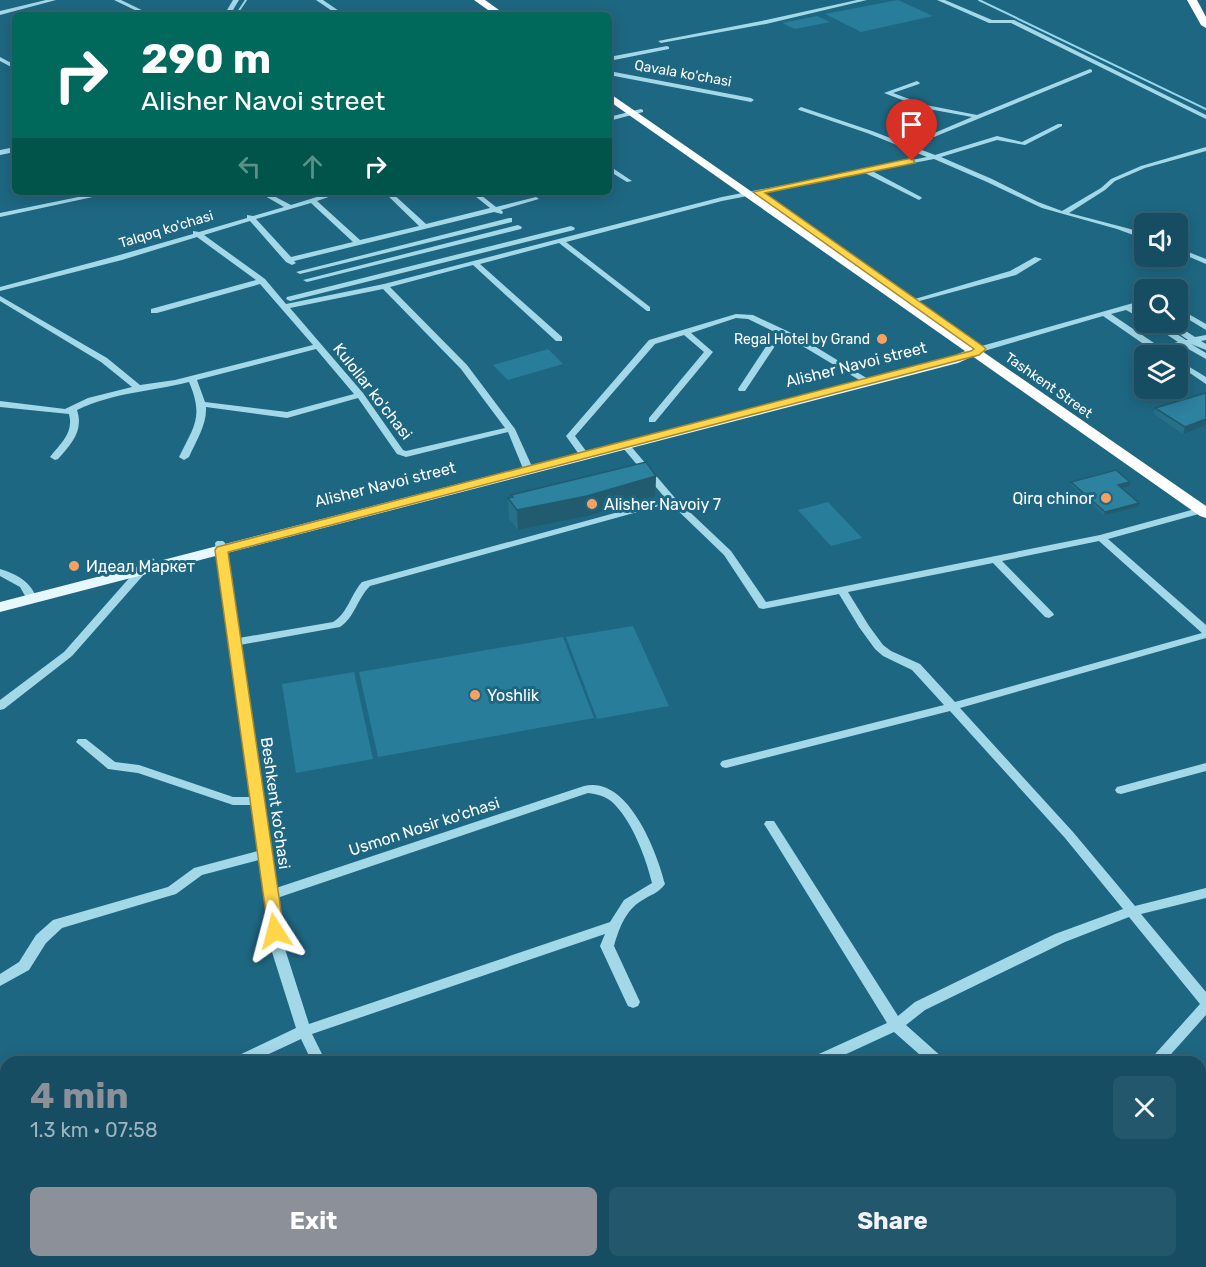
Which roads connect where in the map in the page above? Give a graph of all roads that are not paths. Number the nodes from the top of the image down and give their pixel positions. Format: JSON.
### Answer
{"nodes":[{"id":1,"x":53,"y":0,"type":"edge"},
{"id":2,"x":117,"y":0,"type":"edge"},
{"id":3,"x":226,"y":0,"type":"edge"},
{"id":4,"x":319,"y":0,"type":"edge"},
{"id":5,"x":471,"y":0,"type":"edge"},
{"id":6,"x":479,"y":0,"type":"edge"},
{"id":7,"x":864,"y":0,"type":"edge"},
{"id":8,"x":940,"y":0,"type":"edge"},
{"id":9,"x":1192,"y":0,"type":"edge"},
{"id":10,"x":1201,"y":0,"type":"edge"},
{"id":11,"x":236,"y":1,"type":"edge"},
{"id":12,"x":24,"y":7,"type":"junction"},
{"id":13,"x":1206,"y":9,"type":"edge"},
{"id":14,"x":31,"y":11,"type":"dead end"},
{"id":15,"x":142,"y":12,"type":"edge"},
{"id":16,"x":337,"y":12,"type":"edge"},
{"id":17,"x":488,"y":12,"type":"edge"},
{"id":18,"x":489,"y":12,"type":"edge"},
{"id":19,"x":0,"y":13,"type":"edge"},
{"id":20,"x":1206,"y":25,"type":"edge"},
{"id":21,"x":612,"y":58,"type":"edge"},
{"id":22,"x":1090,"y":71,"type":"dead end"},
{"id":23,"x":612,"y":74,"type":"edge"},
{"id":24,"x":917,"y":83,"type":"dead end"},
{"id":25,"x":612,"y":91,"type":"edge"},
{"id":26,"x":612,"y":98,"type":"edge"},
{"id":27,"x":751,"y":100,"type":"dead end"},
{"id":28,"x":801,"y":109,"type":"dead end"},
{"id":29,"x":637,"y":112,"type":"junction"},
{"id":30,"x":977,"y":117,"type":"junction"},
{"id":31,"x":1206,"y":117,"type":"edge"},
{"id":32,"x":612,"y":118,"type":"edge"},
{"id":33,"x":1060,"y":125,"type":"dead end"},
{"id":34,"x":934,"y":135,"type":"dead end"},
{"id":35,"x":1206,"y":149,"type":"edge"},
{"id":36,"x":935,"y":156,"type":"junction"},
{"id":37,"x":612,"y":170,"type":"edge"},
{"id":38,"x":866,"y":170,"type":"junction"},
{"id":39,"x":629,"y":181,"type":"dead end"},
{"id":40,"x":752,"y":193,"type":"junction"},
{"id":41,"x":98,"y":195,"type":"edge"},
{"id":42,"x":267,"y":195,"type":"edge"},
{"id":43,"x":330,"y":195,"type":"edge"},
{"id":44,"x":390,"y":195,"type":"edge"},
{"id":45,"x":477,"y":195,"type":"edge"},
{"id":46,"x":919,"y":198,"type":"dead end"},
{"id":47,"x":536,"y":199,"type":"dead end"},
{"id":48,"x":312,"y":200,"type":"junction"},
{"id":49,"x":288,"y":206,"type":"junction"},
{"id":50,"x":496,"y":209,"type":"junction"},
{"id":51,"x":1063,"y":213,"type":"junction"},
{"id":52,"x":0,"y":215,"type":"edge"},
{"id":53,"x":250,"y":217,"type":"junction"},
{"id":54,"x":509,"y":220,"type":"junction"},
{"id":55,"x":425,"y":226,"type":"junction"},
{"id":56,"x":518,"y":227,"type":"junction"},
{"id":57,"x":571,"y":228,"type":"dead end"},
{"id":58,"x":1134,"y":232,"type":"edge"},
{"id":59,"x":196,"y":233,"type":"junction"},
{"id":60,"x":380,"y":238,"type":"junction"},
{"id":61,"x":531,"y":238,"type":"junction"},
{"id":62,"x":559,"y":240,"type":"junction"},
{"id":63,"x":359,"y":243,"type":"junction"},
{"id":64,"x":539,"y":244,"type":"junction"},
{"id":65,"x":391,"y":249,"type":"junction"},
{"id":66,"x":1188,"y":254,"type":"edge"},
{"id":67,"x":400,"y":257,"type":"junction"},
{"id":68,"x":1038,"y":259,"type":"dead end"},
{"id":69,"x":289,"y":260,"type":"junction"},
{"id":70,"x":474,"y":262,"type":"junction"},
{"id":71,"x":1206,"y":262,"type":"edge"},
{"id":72,"x":411,"y":268,"type":"junction"},
{"id":73,"x":300,"y":272,"type":"junction"},
{"id":74,"x":307,"y":280,"type":"junction"},
{"id":75,"x":262,"y":281,"type":"junction"},
{"id":76,"x":385,"y":286,"type":"junction"},
{"id":77,"x":0,"y":289,"type":"edge"},
{"id":78,"x":318,"y":292,"type":"junction"},
{"id":79,"x":0,"y":297,"type":"edge"},
{"id":80,"x":325,"y":299,"type":"junction"},
{"id":81,"x":912,"y":301,"type":"junction"},
{"id":82,"x":288,"y":303,"type":"junction"},
{"id":83,"x":1134,"y":306,"type":"edge"},
{"id":84,"x":1127,"y":307,"type":"junction"},
{"id":85,"x":647,"y":309,"type":"dead end"},
{"id":86,"x":154,"y":311,"type":"dead end"},
{"id":87,"x":1134,"y":312,"type":"edge"},
{"id":88,"x":1104,"y":314,"type":"junction"},
{"id":89,"x":1188,"y":316,"type":"edge"},
{"id":90,"x":1206,"y":328,"type":"edge"},
{"id":91,"x":685,"y":332,"type":"junction"},
{"id":92,"x":1169,"y":333,"type":"edge"},
{"id":93,"x":1183,"y":333,"type":"edge"},
{"id":94,"x":953,"y":337,"type":"junction"},
{"id":95,"x":1206,"y":337,"type":"edge"},
{"id":96,"x":795,"y":338,"type":"junction"},
{"id":97,"x":559,"y":339,"type":"dead end"},
{"id":98,"x":1194,"y":340,"type":"junction"},
{"id":99,"x":1184,"y":343,"type":"junction"},
{"id":100,"x":1151,"y":345,"type":"edge"},
{"id":101,"x":1180,"y":345,"type":"edge"},
{"id":102,"x":318,"y":346,"type":"junction"},
{"id":103,"x":1206,"y":348,"type":"edge"},
{"id":104,"x":975,"y":351,"type":"junction"},
{"id":105,"x":1206,"y":357,"type":"edge"},
{"id":106,"x":952,"y":358,"type":"junction"},
{"id":107,"x":995,"y":367,"type":"junction"},
{"id":108,"x":1188,"y":369,"type":"edge"},
{"id":109,"x":192,"y":379,"type":"junction"},
{"id":110,"x":867,"y":381,"type":"junction"},
{"id":111,"x":1206,"y":381,"type":"edge"},
{"id":112,"x":138,"y":388,"type":"junction"},
{"id":113,"x":742,"y":389,"type":"dead end"},
{"id":114,"x":360,"y":395,"type":"junction"},
{"id":115,"x":0,"y":404,"type":"edge"},
{"id":116,"x":204,"y":404,"type":"junction"},
{"id":117,"x":72,"y":409,"type":"junction"},
{"id":118,"x":652,"y":420,"type":"dead end"},
{"id":119,"x":511,"y":429,"type":"junction"},
{"id":120,"x":626,"y":446,"type":"junction"},
{"id":121,"x":581,"y":451,"type":"junction"},
{"id":122,"x":184,"y":456,"type":"dead end"},
{"id":123,"x":55,"y":457,"type":"dead end"},
{"id":124,"x":527,"y":468,"type":"junction"},
{"id":125,"x":672,"y":500,"type":"junction"},
{"id":126,"x":1205,"y":509,"type":"edge"},
{"id":127,"x":1101,"y":538,"type":"junction"},
{"id":128,"x":221,"y":547,"type":"junction"},
{"id":129,"x":995,"y":559,"type":"junction"},
{"id":130,"x":146,"y":566,"type":"junction"},
{"id":131,"x":0,"y":572,"type":"edge"},
{"id":132,"x":842,"y":590,"type":"junction"},
{"id":133,"x":31,"y":595,"type":"junction"},
{"id":134,"x":0,"y":599,"type":"edge"},
{"id":135,"x":0,"y":607,"type":"edge"},
{"id":136,"x":1048,"y":615,"type":"dead end"},
{"id":137,"x":1206,"y":633,"type":"edge"},
{"id":138,"x":235,"y":642,"type":"junction"},
{"id":139,"x":0,"y":706,"type":"edge"},
{"id":140,"x":952,"y":707,"type":"junction"},
{"id":141,"x":82,"y":742,"type":"dead end"},
{"id":142,"x":726,"y":764,"type":"dead end"},
{"id":143,"x":1206,"y":767,"type":"edge"},
{"id":144,"x":1121,"y":790,"type":"dead end"},
{"id":145,"x":257,"y":801,"type":"junction"},
{"id":146,"x":770,"y":824,"type":"dead end"},
{"id":147,"x":265,"y":854,"type":"junction"},
{"id":148,"x":1206,"y":892,"type":"edge"},
{"id":149,"x":270,"y":895,"type":"junction"},
{"id":150,"x":1130,"y":912,"type":"junction"},
{"id":151,"x":613,"y":926,"type":"junction"},
{"id":152,"x":0,"y":981,"type":"edge"},
{"id":153,"x":633,"y":1002,"type":"dead end"},
{"id":154,"x":1206,"y":1004,"type":"edge"},
{"id":155,"x":896,"y":1025,"type":"junction"},
{"id":156,"x":304,"y":1031,"type":"junction"},
{"id":157,"x":251,"y":1056,"type":"edge"},
{"id":158,"x":316,"y":1056,"type":"edge"},
{"id":159,"x":828,"y":1056,"type":"edge"},
{"id":160,"x":931,"y":1056,"type":"edge"},
{"id":161,"x":1160,"y":1056,"type":"edge"}],
"edges":[{"from":1,"to":12,"type":"street"},
{"from":2,"to":15,"type":"street"},
{"from":3,"to":11,"type":"street"},
{"from":4,"to":16,"type":"street"},
{"from":5,"to":17,"type":"highway"},
{"from":6,"to":18,"type":"highway"},
{"from":7,"to":21,"type":"street"},
{"from":8,"to":31,"type":"street"},
{"from":9,"to":20,"type":"highway"},
{"from":10,"to":13,"type":"highway"},
{"from":12,"to":14,"type":"street"},
{"from":12,"to":19,"type":"street"},
{"from":22,"to":30,"type":"street"},
{"from":23,"to":27,"type":"street","name":"Qavala ko'chasi"},
{"from":24,"to":30,"type":"street"},
{"from":25,"to":29,"type":"highway","name":"Tashkent Street"},
{"from":26,"to":29,"type":"highway","name":"Tashkent Street"},
{"from":28,"to":36,"type":"street"},
{"from":29,"to":32,"type":"street"},
{"from":29,"to":40,"type":"highway","name":"Tashkent Street"},
{"from":30,"to":34,"type":"street"},
{"from":33,"to":36,"type":"street"},
{"from":35,"to":51,"type":"street"},
{"from":36,"to":38,"type":"street"},
{"from":36,"to":51,"type":"street"},
{"from":37,"to":39,"type":"street"},
{"from":38,"to":40,"type":"street"},
{"from":38,"to":46,"type":"street"},
{"from":40,"to":62,"type":"street"},
{"from":40,"to":81,"type":"highway","name":"Tashkent Street"},
{"from":40,"to":94,"type":"highway","name":"Tashkent Street"},
{"from":41,"to":52,"type":"street"},
{"from":42,"to":49,"type":"street"},
{"from":43,"to":48,"type":"street","name":"Talqoq ko'chasi"},
{"from":44,"to":55,"type":"street"},
{"from":45,"to":50,"type":"street"},
{"from":47,"to":50,"type":"street"},
{"from":48,"to":49,"type":"street","name":"Talqoq ko'chasi"},
{"from":48,"to":63,"type":"street"},
{"from":49,"to":53,"type":"street","name":"Talqoq ko'chasi"},
{"from":50,"to":54,"type":"street"},
{"from":50,"to":55,"type":"street"},
{"from":51,"to":58,"type":"street"},
{"from":53,"to":59,"type":"street","name":"Talqoq ko'chasi"},
{"from":53,"to":69,"type":"street"},
{"from":54,"to":56,"type":"street"},
{"from":54,"to":65,"type":"street"},
{"from":55,"to":60,"type":"street"},
{"from":56,"to":61,"type":"street"},
{"from":56,"to":67,"type":"street"},
{"from":57,"to":61,"type":"street"},
{"from":59,"to":75,"type":"street","name":"Kulollar ko'chasi"},
{"from":59,"to":77,"type":"street","name":"Talqoq ko'chasi"},
{"from":60,"to":63,"type":"street"},
{"from":60,"to":65,"type":"street"},
{"from":61,"to":64,"type":"street"},
{"from":61,"to":72,"type":"street"},
{"from":62,"to":64,"type":"street"},
{"from":62,"to":85,"type":"street"},
{"from":63,"to":69,"type":"street"},
{"from":64,"to":70,"type":"street"},
{"from":65,"to":67,"type":"street"},
{"from":65,"to":73,"type":"street"},
{"from":66,"to":71,"type":"street"},
{"from":67,"to":72,"type":"street"},
{"from":67,"to":74,"type":"street"},
{"from":68,"to":81,"type":"street"},
{"from":69,"to":73,"type":"street"},
{"from":70,"to":76,"type":"street"},
{"from":70,"to":97,"type":"street"},
{"from":72,"to":78,"type":"street"},
{"from":73,"to":74,"type":"street"},
{"from":74,"to":78,"type":"street"},
{"from":75,"to":82,"type":"street","name":"Kulollar ko'chasi"},
{"from":75,"to":86,"type":"street"},
{"from":76,"to":80,"type":"street"},
{"from":76,"to":119,"type":"street"},
{"from":78,"to":80,"type":"street"},
{"from":78,"to":82,"type":"street"},
{"from":79,"to":112,"type":"street"},
{"from":80,"to":82,"type":"street"},
{"from":81,"to":104,"type":"highway","name":"Tashkent Street"},
{"from":82,"to":102,"type":"street","name":"Kulollar ko'chasi"},
{"from":83,"to":84,"type":"street"},
{"from":84,"to":87,"type":"street"},
{"from":84,"to":88,"type":"street"},
{"from":88,"to":100,"type":"street"},
{"from":88,"to":104,"type":"street"},
{"from":89,"to":90,"type":"street"},
{"from":91,"to":96,"type":"street"},
{"from":91,"to":118,"type":"street"},
{"from":91,"to":121,"type":"street"},
{"from":92,"to":99,"type":"street"},
{"from":93,"to":98,"type":"street"},
{"from":94,"to":104,"type":"highway","name":"Tashkent Street"},
{"from":94,"to":106,"type":"main road"},
{"from":95,"to":98,"type":"street"},
{"from":96,"to":110,"type":"street"},
{"from":96,"to":113,"type":"street"},
{"from":98,"to":99,"type":"street"},
{"from":98,"to":103,"type":"street"},
{"from":99,"to":101,"type":"street"},
{"from":99,"to":105,"type":"street"},
{"from":102,"to":109,"type":"street","name":"Kulollar ko'chasi"},
{"from":102,"to":114,"type":"street","name":"Kulollar ko'chasi"},
{"from":104,"to":106,"type":"main road","name":"Alisher Navoi street"},
{"from":104,"to":107,"type":"highway","name":"Tashkent Street"},
{"from":104,"to":126,"type":"highway","name":"Tashkent Street"},
{"from":106,"to":107,"type":"main road"},
{"from":106,"to":110,"type":"main road","name":"Alisher Navoi street"},
{"from":107,"to":126,"type":"highway","name":"Tashkent Street"},
{"from":108,"to":111,"type":"street"},
{"from":109,"to":112,"type":"street","name":"Kulollar ko'chasi"},
{"from":109,"to":116,"type":"street"},
{"from":110,"to":120,"type":"main road","name":"Alisher Navoi street"},
{"from":110,"to":121,"type":"main road","name":"Alisher Navoi street"},
{"from":112,"to":117,"type":"street","name":"Kulollar ko'chasi"},
{"from":114,"to":116,"type":"street"},
{"from":114,"to":119,"type":"street","name":"Kulollar ko'chasi"},
{"from":115,"to":117,"type":"street","name":"Kulollar ko'chasi"},
{"from":116,"to":122,"type":"street"},
{"from":117,"to":123,"type":"street"},
{"from":119,"to":124,"type":"street"},
{"from":120,"to":124,"type":"main road","name":"Alisher Navoi street"},
{"from":120,"to":125,"type":"street"},
{"from":121,"to":124,"type":"main road","name":"Alisher Navoi street"},
{"from":124,"to":128,"type":"main road","name":"Alisher Navoi street"},
{"from":125,"to":132,"type":"street"},
{"from":125,"to":138,"type":"street"},
{"from":126,"to":127,"type":"street"},
{"from":127,"to":129,"type":"street"},
{"from":127,"to":137,"type":"street"},
{"from":128,"to":130,"type":"main road","name":"Alisher Navoi street"},
{"from":128,"to":138,"type":"street","name":"Beshkent ko'chasi"},
{"from":129,"to":132,"type":"street"},
{"from":129,"to":136,"type":"street"},
{"from":130,"to":133,"type":"main road","name":"Alisher Navoi street"},
{"from":130,"to":139,"type":"street"},
{"from":131,"to":133,"type":"street"},
{"from":132,"to":140,"type":"street"},
{"from":133,"to":134,"type":"main road","name":"Alisher Navoi street"},
{"from":133,"to":135,"type":"main road","name":"Alisher Navoi street"},
{"from":137,"to":140,"type":"street"},
{"from":138,"to":145,"type":"street","name":"Beshkent ko'chasi"},
{"from":140,"to":142,"type":"street"},
{"from":140,"to":150,"type":"street"},
{"from":141,"to":145,"type":"street"},
{"from":143,"to":144,"type":"street"},
{"from":145,"to":147,"type":"street","name":"Beshkent ko'chasi"},
{"from":146,"to":155,"type":"street"},
{"from":147,"to":149,"type":"street","name":"Beshkent ko'chasi"},
{"from":147,"to":152,"type":"street"},
{"from":148,"to":150,"type":"street"},
{"from":149,"to":151,"type":"street","name":"Usmon Nosir ko'chasi"},
{"from":149,"to":156,"type":"street","name":"Beshkent ko'chasi"},
{"from":150,"to":154,"type":"street"},
{"from":150,"to":155,"type":"street"},
{"from":151,"to":153,"type":"street"},
{"from":151,"to":156,"type":"street"},
{"from":154,"to":161,"type":"street"},
{"from":155,"to":159,"type":"street"},
{"from":155,"to":160,"type":"street"},
{"from":156,"to":157,"type":"street"},
{"from":156,"to":158,"type":"street","name":"Beshkent ko'chasi"}]}
